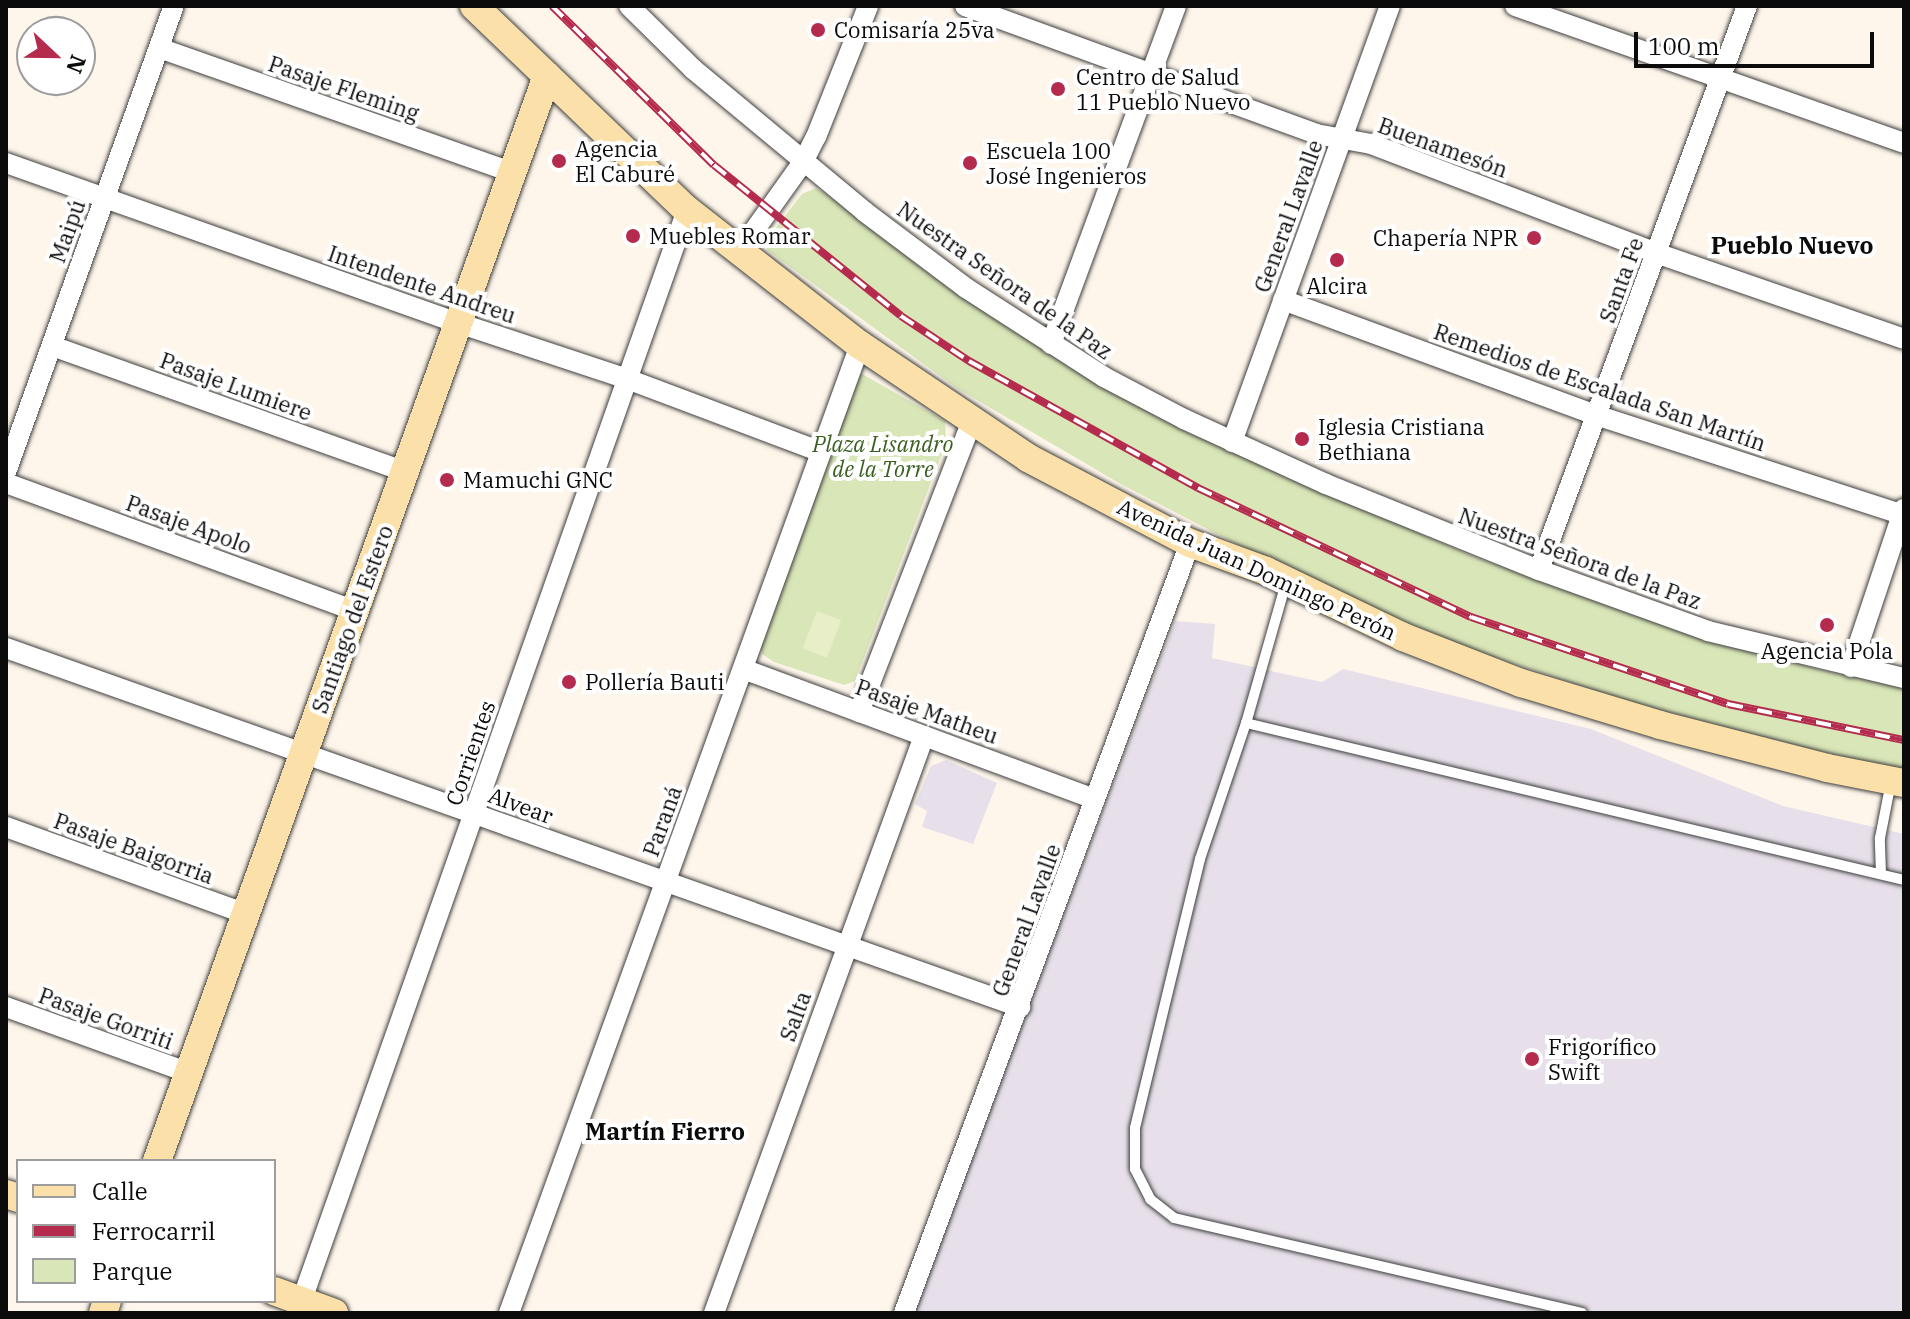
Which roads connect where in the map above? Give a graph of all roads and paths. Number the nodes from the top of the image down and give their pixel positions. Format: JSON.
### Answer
{"nodes":[{"id":1,"x":174,"y":6,"type":"edge"},
{"id":2,"x":474,"y":6,"type":"edge"},
{"id":3,"x":629,"y":6,"type":"edge"},
{"id":4,"x":868,"y":6,"type":"edge"},
{"id":5,"x":965,"y":6,"type":"edge"},
{"id":6,"x":1176,"y":6,"type":"edge"},
{"id":7,"x":1390,"y":6,"type":"edge"},
{"id":8,"x":1515,"y":6,"type":"edge"},
{"id":9,"x":1747,"y":6,"type":"edge"},
{"id":10,"x":159,"y":48,"type":"junction"},
{"id":11,"x":1150,"y":75,"type":"junction"},
{"id":12,"x":547,"y":76,"type":"junction"},
{"id":13,"x":1721,"y":78,"type":"junction"},
{"id":14,"x":1342,"y":138,"type":"junction"},
{"id":15,"x":1904,"y":143,"type":"edge"},
{"id":16,"x":803,"y":162,"type":"junction"},
{"id":17,"x":6,"y":163,"type":"edge"},
{"id":18,"x":513,"y":173,"type":"junction"},
{"id":19,"x":105,"y":198,"type":"junction"},
{"id":20,"x":687,"y":210,"type":"junction"},
{"id":21,"x":741,"y":249,"type":"junction"},
{"id":22,"x":1656,"y":253,"type":"junction"},
{"id":23,"x":1283,"y":300,"type":"junction"},
{"id":24,"x":458,"y":323,"type":"junction"},
{"id":25,"x":1904,"y":339,"type":"edge"},
{"id":26,"x":1051,"y":344,"type":"junction"},
{"id":27,"x":860,"y":345,"type":"junction"},
{"id":28,"x":52,"y":346,"type":"junction"},
{"id":29,"x":627,"y":379,"type":"junction"},
{"id":30,"x":1596,"y":415,"type":"junction"},
{"id":31,"x":972,"y":421,"type":"junction"},
{"id":32,"x":1232,"y":442,"type":"junction"},
{"id":33,"x":821,"y":452,"type":"junction"},
{"id":34,"x":6,"y":472,"type":"edge"},
{"id":35,"x":405,"y":472,"type":"junction"},
{"id":36,"x":6,"y":483,"type":"edge"},
{"id":37,"x":1903,"y":513,"type":"edge"},
{"id":38,"x":1190,"y":543,"type":"junction"},
{"id":39,"x":1539,"y":570,"type":"junction"},
{"id":40,"x":1287,"y":581,"type":"junction"},
{"id":41,"x":355,"y":611,"type":"junction"},
{"id":42,"x":6,"y":648,"type":"edge"},
{"id":43,"x":1851,"y":667,"type":"junction"},
{"id":44,"x":743,"y":669,"type":"junction"},
{"id":45,"x":1904,"y":678,"type":"edge"},
{"id":46,"x":859,"y":712,"type":"junction"},
{"id":47,"x":1246,"y":723,"type":"junction"},
{"id":48,"x":924,"y":736,"type":"junction"},
{"id":49,"x":304,"y":753,"type":"junction"},
{"id":50,"x":1898,"y":782,"type":"edge"},
{"id":51,"x":1095,"y":799,"type":"junction"},
{"id":52,"x":474,"y":813,"type":"junction"},
{"id":53,"x":6,"y":827,"type":"edge"},
{"id":54,"x":1881,"y":874,"type":"junction"},
{"id":55,"x":1904,"y":880,"type":"edge"},
{"id":56,"x":666,"y":881,"type":"junction"},
{"id":57,"x":246,"y":914,"type":"junction"},
{"id":58,"x":845,"y":945,"type":"junction"},
{"id":59,"x":6,"y":1007,"type":"edge"},
{"id":60,"x":1020,"y":1007,"type":"junction"},
{"id":61,"x":189,"y":1073,"type":"junction"},
{"id":62,"x":158,"y":1159,"type":"edge"},
{"id":63,"x":276,"y":1292,"type":"edge"},
{"id":64,"x":300,"y":1307,"type":"edge"},
{"id":65,"x":334,"y":1313,"type":"edge"},
{"id":66,"x":509,"y":1313,"type":"edge"},
{"id":67,"x":714,"y":1313,"type":"edge"},
{"id":68,"x":904,"y":1313,"type":"edge"},
{"id":69,"x":1582,"y":1313,"type":"edge"}],
"edges":[{"from":1,"to":10,"type":"street","name":"Maipú"},
{"from":2,"to":12,"type":"street","name":"Avenida Juan Domingo Perón"},
{"from":3,"to":16,"type":"street","name":"Nuestra Señora de la Paz"},
{"from":4,"to":16,"type":"street"},
{"from":5,"to":11,"type":"street","name":"Buenamesón"},
{"from":6,"to":11,"type":"street"},
{"from":7,"to":14,"type":"street","name":"General Lavalle"},
{"from":8,"to":13,"type":"street"},
{"from":9,"to":13,"type":"street","name":"Santa Fe"},
{"from":10,"to":18,"type":"street","name":"Pasaje Fleming"},
{"from":10,"to":19,"type":"street","name":"Maipú"},
{"from":11,"to":14,"type":"street","name":"Buenamesón"},
{"from":11,"to":26,"type":"street"},
{"from":12,"to":18,"type":"street","name":"Santiago del Estero"},
{"from":12,"to":20,"type":"street","name":"Avenida Juan Domingo Perón"},
{"from":13,"to":15,"type":"street"},
{"from":13,"to":22,"type":"street","name":"Santa Fe"},
{"from":14,"to":22,"type":"street","name":"Buenamesón"},
{"from":14,"to":23,"type":"street","name":"General Lavalle"},
{"from":16,"to":21,"type":"street"},
{"from":16,"to":26,"type":"street","name":"Nuestra Señora de la Paz"},
{"from":17,"to":19,"type":"street","name":"Intendente Andreu"},
{"from":18,"to":24,"type":"street","name":"Santiago del Estero"},
{"from":19,"to":24,"type":"street","name":"Intendente Andreu"},
{"from":19,"to":28,"type":"street","name":"Maipú"},
{"from":20,"to":21,"type":"street","name":"Avenida Juan Domingo Perón"},
{"from":20,"to":29,"type":"street","name":"Corrientes"},
{"from":21,"to":27,"type":"street","name":"Avenida Juan Domingo Perón"},
{"from":22,"to":25,"type":"street","name":"Buenamesón"},
{"from":22,"to":30,"type":"street","name":"Santa Fe"},
{"from":23,"to":30,"type":"street","name":"Remedios de Escalada San Martín"},
{"from":23,"to":32,"type":"street","name":"General Lavalle"},
{"from":24,"to":29,"type":"street","name":"Intendente Andreu"},
{"from":24,"to":35,"type":"street","name":"Santiago del Estero"},
{"from":26,"to":32,"type":"street","name":"Nuestra Señora de la Paz"},
{"from":27,"to":31,"type":"street","name":"Avenida Juan Domingo Perón"},
{"from":27,"to":33,"type":"street","name":"Paraná"},
{"from":28,"to":34,"type":"street","name":"Maipú"},
{"from":28,"to":35,"type":"street","name":"Pasaje Lumiere"},
{"from":29,"to":33,"type":"street","name":"Intendente Andreu"},
{"from":29,"to":52,"type":"street","name":"Corrientes"},
{"from":30,"to":37,"type":"street","name":"Remedios de Escalada San Martín"},
{"from":30,"to":39,"type":"street","name":"Santa Fe"},
{"from":31,"to":38,"type":"street","name":"Avenida Juan Domingo Perón"},
{"from":31,"to":46,"type":"street"},
{"from":32,"to":39,"type":"street","name":"Nuestra Señora de la Paz"},
{"from":33,"to":44,"type":"street","name":"Paraná"},
{"from":35,"to":41,"type":"street","name":"Santiago del Estero"},
{"from":36,"to":41,"type":"street","name":"Pasaje Apolo"},
{"from":37,"to":43,"type":"street"},
{"from":38,"to":40,"type":"street","name":"Avenida Juan Domingo Perón"},
{"from":38,"to":51,"type":"street","name":"General Lavalle"},
{"from":39,"to":43,"type":"street","name":"Nuestra Señora de la Paz"},
{"from":40,"to":47,"type":"lane"},
{"from":40,"to":50,"type":"street","name":"Avenida Juan Domingo Perón"},
{"from":41,"to":49,"type":"street","name":"Santiago del Estero"},
{"from":42,"to":49,"type":"street","name":"Alvear"},
{"from":43,"to":45,"type":"street","name":"Nuestra Señora de la Paz"},
{"from":44,"to":46,"type":"street","name":"Pasaje Matheu"},
{"from":44,"to":56,"type":"street","name":"Paraná"},
{"from":46,"to":48,"type":"street","name":"Pasaje Matheu"},
{"from":47,"to":54,"type":"lane"},
{"from":47,"to":69,"type":"lane"},
{"from":48,"to":51,"type":"street","name":"Pasaje Matheu"},
{"from":48,"to":58,"type":"street","name":"Salta"},
{"from":49,"to":52,"type":"street","name":"Alvear"},
{"from":49,"to":57,"type":"street","name":"Santiago del Estero"},
{"from":50,"to":54,"type":"lane"},
{"from":51,"to":60,"type":"street","name":"General Lavalle"},
{"from":52,"to":56,"type":"street","name":"Alvear"},
{"from":52,"to":64,"type":"street","name":"Corrientes"},
{"from":53,"to":57,"type":"street","name":"Pasaje Baigorria"},
{"from":54,"to":55,"type":"lane"},
{"from":56,"to":58,"type":"street","name":"Alvear"},
{"from":56,"to":66,"type":"street","name":"Paraná"},
{"from":57,"to":61,"type":"street","name":"Santiago del Estero"},
{"from":58,"to":60,"type":"street","name":"Alvear"},
{"from":58,"to":67,"type":"street","name":"Salta"},
{"from":59,"to":61,"type":"street","name":"Pasaje Gorriti"},
{"from":60,"to":68,"type":"street","name":"General Lavalle"},
{"from":61,"to":62,"type":"street","name":"Santiago del Estero"},
{"from":63,"to":64,"type":"street"},
{"from":64,"to":65,"type":"street"}]}
